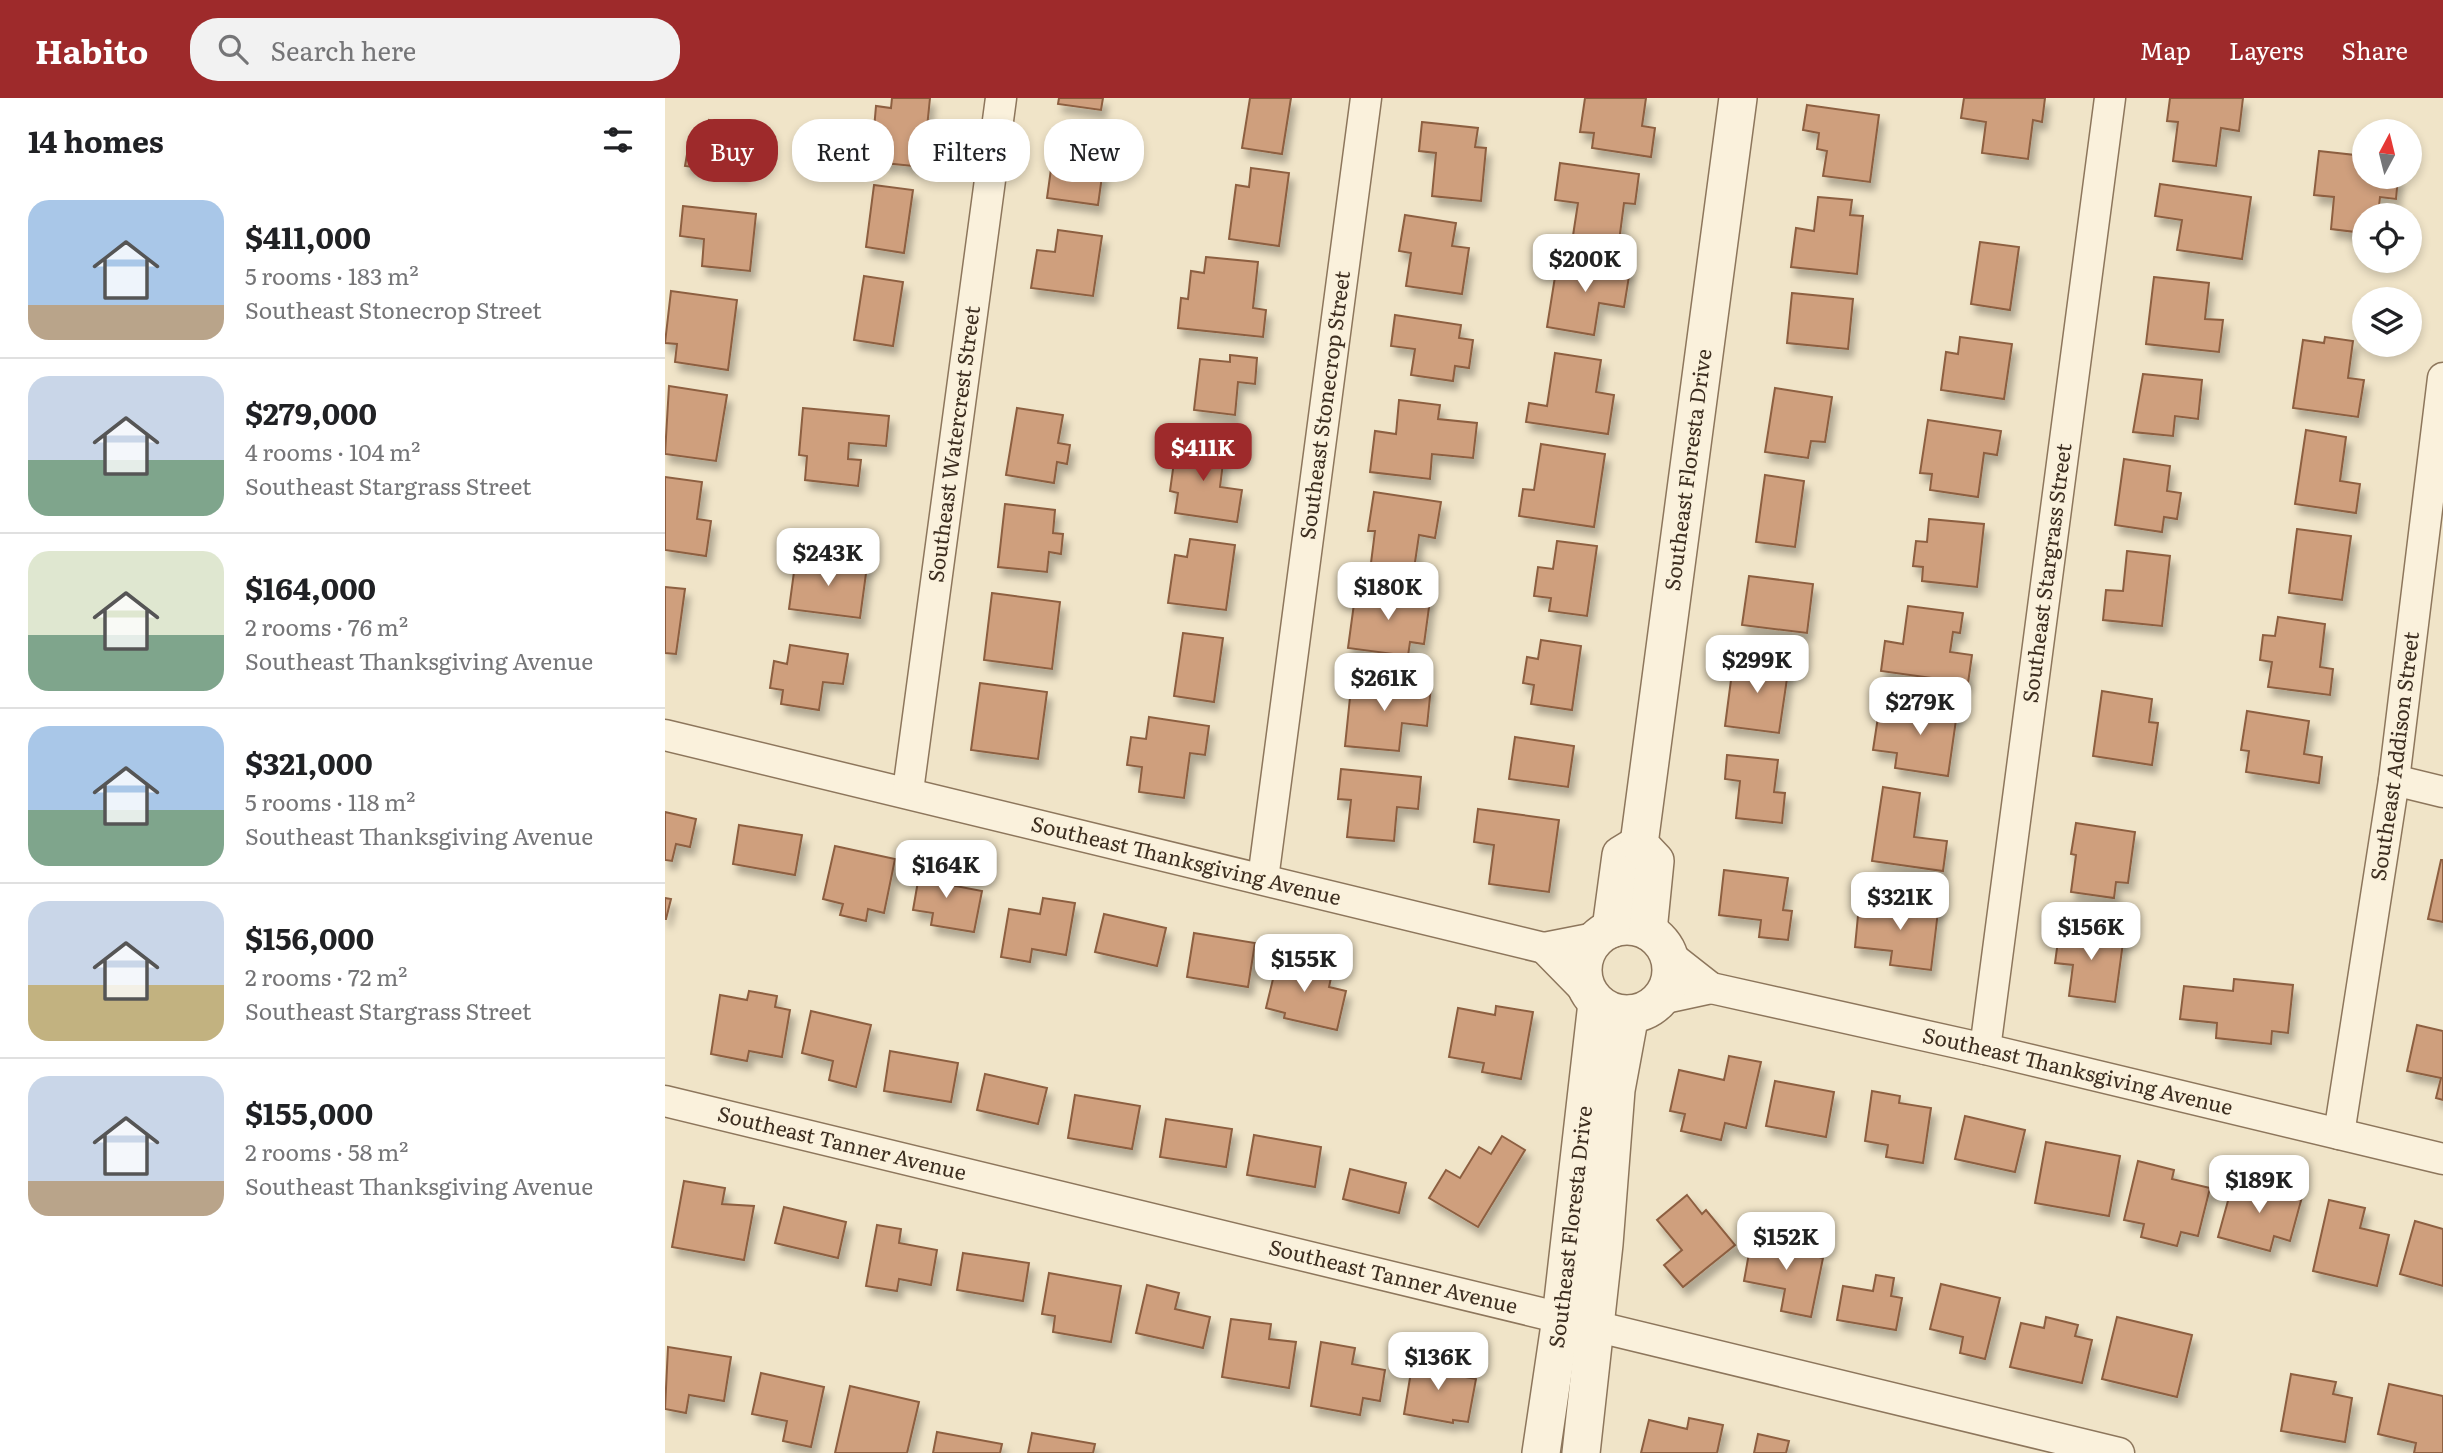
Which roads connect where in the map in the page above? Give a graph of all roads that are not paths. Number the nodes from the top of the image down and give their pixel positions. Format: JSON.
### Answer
{"nodes":[{"id":1,"x":1001,"y":98,"type":"edge"},
{"id":2,"x":1366,"y":98,"type":"edge"},
{"id":3,"x":1738,"y":98,"type":"edge"},
{"id":4,"x":2110,"y":98,"type":"edge"},
{"id":5,"x":2443,"y":378,"type":"edge"},
{"id":6,"x":665,"y":735,"type":"edge"},
{"id":7,"x":2394,"y":780,"type":"junction"},
{"id":8,"x":908,"y":791,"type":"junction"},
{"id":9,"x":2443,"y":792,"type":"edge"},
{"id":10,"x":1639,"y":844,"type":"junction"},
{"id":11,"x":1263,"y":879,"type":"junction"},
{"id":12,"x":1603,"y":933,"type":"junction"},
{"id":13,"x":1658,"y":943,"type":"junction"},
{"id":14,"x":1544,"y":948,"type":"junction"},
{"id":15,"x":1711,"y":988,"type":"junction"},
{"id":16,"x":1619,"y":1003,"type":"junction"},
{"id":17,"x":1985,"y":1049,"type":"junction"},
{"id":18,"x":665,"y":1101,"type":"edge"},
{"id":19,"x":2339,"y":1134,"type":"junction"},
{"id":20,"x":2443,"y":1159,"type":"edge"},
{"id":21,"x":1578,"y":1323,"type":"junction"},
{"id":22,"x":1541,"y":1453,"type":"edge"},
{"id":23,"x":1581,"y":1453,"type":"edge"},
{"id":24,"x":2119,"y":1453,"type":"edge"}],
"edges":[{"from":1,"to":8,"type":"street","name":"Southeast Watercrest Street"},
{"from":2,"to":11,"type":"street","name":"Southeast Stonecrop Street"},
{"from":3,"to":10,"type":"street","name":"Southeast Floresta Drive"},
{"from":4,"to":17,"type":"street","name":"Southeast Stargrass Street"},
{"from":5,"to":7,"type":"street","name":"Southeast Addison Street"},
{"from":6,"to":8,"type":"street","name":"Southeast Thanksgiving Avenue"},
{"from":7,"to":9,"type":"street"},
{"from":7,"to":19,"type":"street","name":"Southeast Addison Street"},
{"from":8,"to":11,"type":"street","name":"Southeast Thanksgiving Avenue"},
{"from":10,"to":12,"type":"street"},
{"from":10,"to":13,"type":"street"},
{"from":11,"to":14,"type":"street","name":"Southeast Thanksgiving Avenue"},
{"from":12,"to":13,"type":"street"},
{"from":12,"to":14,"type":"street","name":"Southeast Thanksgiving Avenue"},
{"from":12,"to":16,"type":"street"},
{"from":13,"to":15,"type":"street","name":"Southeast Thanksgiving Avenue"},
{"from":13,"to":16,"type":"street","name":"Southeast Floresta Drive"},
{"from":14,"to":16,"type":"street"},
{"from":15,"to":16,"type":"street","name":"Southeast Thanksgiving Avenue"},
{"from":15,"to":17,"type":"street","name":"Southeast Thanksgiving Avenue"},
{"from":16,"to":21,"type":"street","name":"Southeast Floresta Drive"},
{"from":17,"to":19,"type":"street","name":"Southeast Thanksgiving Avenue"},
{"from":18,"to":21,"type":"street","name":"Southeast Tanner Avenue"},
{"from":19,"to":20,"type":"street","name":"Southeast Thanksgiving Avenue"},
{"from":21,"to":22,"type":"street","name":"Southeast Floresta Drive"},
{"from":21,"to":23,"type":"street","name":"Southeast Floresta Drive"},
{"from":21,"to":24,"type":"street","name":"Southeast Tanner Avenue"}]}
